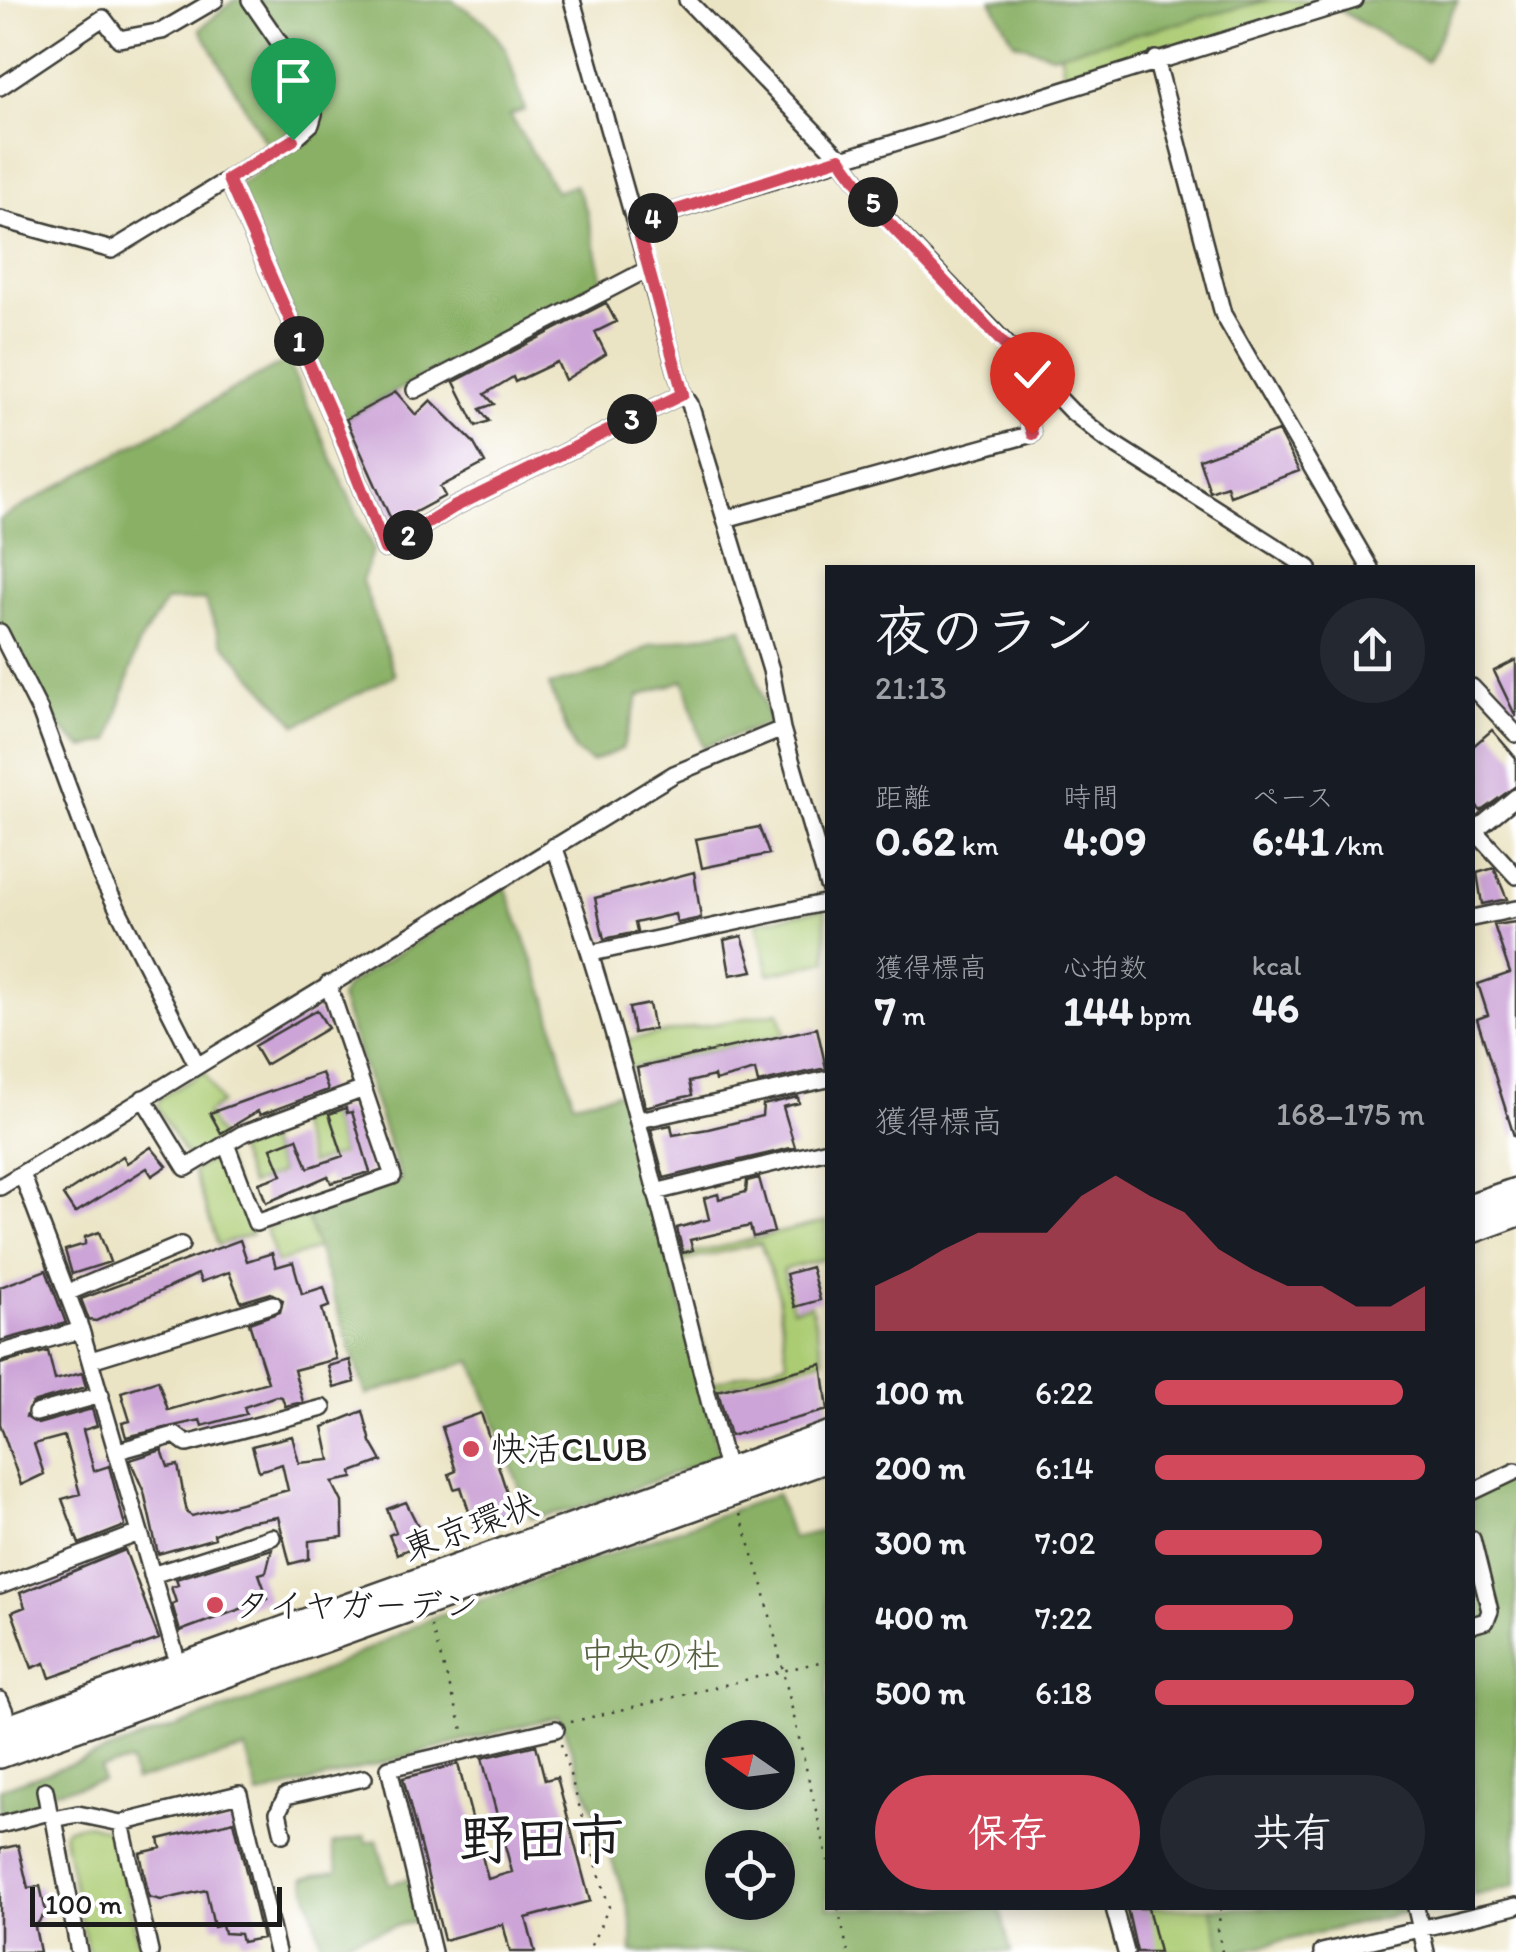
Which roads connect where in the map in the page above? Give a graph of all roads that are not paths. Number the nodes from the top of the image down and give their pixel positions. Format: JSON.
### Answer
{"nodes":[{"id":1,"x":215,"y":0,"type":"edge"},
{"id":2,"x":250,"y":0,"type":"edge"},
{"id":3,"x":572,"y":0,"type":"edge"},
{"id":4,"x":687,"y":0,"type":"edge"},
{"id":5,"x":1355,"y":0,"type":"edge"},
{"id":6,"x":1156,"y":59,"type":"junction"},
{"id":7,"x":0,"y":87,"type":"edge"},
{"id":8,"x":840,"y":158,"type":"junction"},
{"id":9,"x":228,"y":179,"type":"junction"},
{"id":10,"x":0,"y":218,"type":"edge"},
{"id":11,"x":636,"y":223,"type":"junction"},
{"id":12,"x":648,"y":269,"type":"junction"},
{"id":13,"x":1036,"y":378,"type":"junction"},
{"id":14,"x":415,"y":390,"type":"dead end"},
{"id":15,"x":683,"y":394,"type":"junction"},
{"id":16,"x":724,"y":519,"type":"junction"},
{"id":17,"x":1304,"y":565,"type":"edge"},
{"id":18,"x":1368,"y":565,"type":"edge"},
{"id":19,"x":0,"y":632,"type":"edge"},
{"id":20,"x":1475,"y":693,"type":"edge"},
{"id":21,"x":782,"y":729,"type":"junction"},
{"id":22,"x":1516,"y":734,"type":"edge"},
{"id":23,"x":1516,"y":797,"type":"edge"},
{"id":24,"x":1475,"y":830,"type":"edge"},
{"id":25,"x":1475,"y":832,"type":"edge"},
{"id":26,"x":554,"y":846,"type":"junction"},
{"id":27,"x":825,"y":876,"type":"edge"},
{"id":28,"x":1516,"y":876,"type":"edge"},
{"id":29,"x":825,"y":903,"type":"edge"},
{"id":30,"x":1516,"y":909,"type":"edge"},
{"id":31,"x":1475,"y":917,"type":"edge"},
{"id":32,"x":592,"y":953,"type":"junction"},
{"id":33,"x":328,"y":984,"type":"junction"},
{"id":34,"x":196,"y":1065,"type":"junction"},
{"id":35,"x":825,"y":1079,"type":"edge"},
{"id":36,"x":361,"y":1090,"type":"junction"},
{"id":37,"x":143,"y":1098,"type":"junction"},
{"id":38,"x":639,"y":1120,"type":"junction"},
{"id":39,"x":226,"y":1144,"type":"junction"},
{"id":40,"x":825,"y":1151,"type":"edge"},
{"id":41,"x":22,"y":1174,"type":"junction"},
{"id":42,"x":0,"y":1187,"type":"edge"},
{"id":43,"x":1516,"y":1191,"type":"edge"},
{"id":44,"x":655,"y":1192,"type":"junction"},
{"id":45,"x":1475,"y":1205,"type":"edge"},
{"id":46,"x":1516,"y":1214,"type":"edge"},
{"id":47,"x":1475,"y":1229,"type":"edge"},
{"id":48,"x":181,"y":1245,"type":"dead end"},
{"id":49,"x":69,"y":1292,"type":"junction"},
{"id":50,"x":273,"y":1304,"type":"dead end"},
{"id":51,"x":81,"y":1330,"type":"junction"},
{"id":52,"x":0,"y":1353,"type":"edge"},
{"id":53,"x":91,"y":1360,"type":"junction"},
{"id":54,"x":101,"y":1395,"type":"junction"},
{"id":55,"x":323,"y":1408,"type":"dead end"},
{"id":56,"x":36,"y":1414,"type":"dead end"},
{"id":57,"x":825,"y":1435,"type":"edge"},
{"id":58,"x":118,"y":1451,"type":"junction"},
{"id":59,"x":825,"y":1460,"type":"edge"},
{"id":60,"x":727,"y":1470,"type":"junction"},
{"id":61,"x":1516,"y":1472,"type":"edge"},
{"id":62,"x":1475,"y":1491,"type":"edge"},
{"id":63,"x":575,"y":1526,"type":"junction"},
{"id":64,"x":139,"y":1533,"type":"junction"},
{"id":65,"x":272,"y":1537,"type":"dead end"},
{"id":66,"x":1475,"y":1551,"type":"edge"},
{"id":67,"x":152,"y":1574,"type":"junction"},
{"id":68,"x":0,"y":1586,"type":"edge"},
{"id":69,"x":421,"y":1611,"type":"junction"},
{"id":70,"x":1475,"y":1624,"type":"edge"},
{"id":71,"x":175,"y":1652,"type":"junction"},
{"id":72,"x":250,"y":1653,"type":"junction"},
{"id":73,"x":1,"y":1714,"type":"edge"},
{"id":74,"x":556,"y":1729,"type":"road end"},
{"id":75,"x":0,"y":1756,"type":"edge"},
{"id":76,"x":0,"y":1772,"type":"edge"},
{"id":77,"x":364,"y":1778,"type":"dead end"},
{"id":78,"x":45,"y":1790,"type":"dead end"},
{"id":79,"x":52,"y":1815,"type":"junction"},
{"id":80,"x":121,"y":1822,"type":"junction"},
{"id":81,"x":0,"y":1825,"type":"edge"},
{"id":82,"x":248,"y":1832,"type":"junction"},
{"id":83,"x":1516,"y":1906,"type":"edge"},
{"id":84,"x":1115,"y":1910,"type":"edge"},
{"id":85,"x":1416,"y":1910,"type":"edge"},
{"id":86,"x":1419,"y":1928,"type":"junction"},
{"id":87,"x":79,"y":1952,"type":"edge"},
{"id":88,"x":150,"y":1952,"type":"edge"},
{"id":89,"x":277,"y":1952,"type":"edge"},
{"id":90,"x":433,"y":1952,"type":"edge"},
{"id":91,"x":1126,"y":1952,"type":"edge"},
{"id":92,"x":1322,"y":1952,"type":"edge"},
{"id":93,"x":1426,"y":1952,"type":"edge"}],
"edges":[{"from":1,"to":7,"type":"street"},
{"from":2,"to":9,"type":"street"},
{"from":3,"to":11,"type":"street"},
{"from":4,"to":8,"type":"street"},
{"from":5,"to":6,"type":"street"},
{"from":6,"to":8,"type":"street"},
{"from":6,"to":18,"type":"street"},
{"from":8,"to":11,"type":"street"},
{"from":8,"to":13,"type":"street"},
{"from":9,"to":10,"type":"street"},
{"from":9,"to":15,"type":"street"},
{"from":11,"to":12,"type":"street"},
{"from":12,"to":14,"type":"street"},
{"from":12,"to":15,"type":"street"},
{"from":13,"to":16,"type":"street"},
{"from":13,"to":17,"type":"street"},
{"from":15,"to":16,"type":"street"},
{"from":16,"to":21,"type":"street"},
{"from":19,"to":34,"type":"street"},
{"from":20,"to":22,"type":"street"},
{"from":21,"to":26,"type":"street"},
{"from":21,"to":27,"type":"street"},
{"from":23,"to":24,"type":"street"},
{"from":25,"to":28,"type":"street"},
{"from":26,"to":32,"type":"street"},
{"from":26,"to":33,"type":"street"},
{"from":29,"to":32,"type":"street"},
{"from":30,"to":31,"type":"street"},
{"from":32,"to":38,"type":"street"},
{"from":33,"to":34,"type":"street"},
{"from":33,"to":36,"type":"street"},
{"from":34,"to":37,"type":"street"},
{"from":35,"to":38,"type":"street"},
{"from":36,"to":39,"type":"street"},
{"from":36,"to":39,"type":"street"},
{"from":37,"to":39,"type":"street"},
{"from":37,"to":41,"type":"street"},
{"from":38,"to":44,"type":"street"},
{"from":40,"to":44,"type":"street"},
{"from":41,"to":42,"type":"street"},
{"from":41,"to":49,"type":"street"},
{"from":43,"to":45,"type":"highway"},
{"from":44,"to":60,"type":"street"},
{"from":46,"to":47,"type":"highway"},
{"from":48,"to":49,"type":"street"},
{"from":49,"to":51,"type":"street"},
{"from":50,"to":53,"type":"street"},
{"from":51,"to":52,"type":"street"},
{"from":51,"to":53,"type":"street"},
{"from":53,"to":54,"type":"street"},
{"from":54,"to":56,"type":"street"},
{"from":54,"to":58,"type":"street"},
{"from":55,"to":58,"type":"street"},
{"from":57,"to":60,"type":"highway","name":"東京環状"},
{"from":58,"to":64,"type":"street"},
{"from":59,"to":69,"type":"highway","name":"東京環状"},
{"from":60,"to":63,"type":"highway","name":"東京環状"},
{"from":61,"to":62,"type":"street"},
{"from":63,"to":71,"type":"highway"},
{"from":63,"to":72,"type":"highway","name":"東京環状"},
{"from":64,"to":67,"type":"street"},
{"from":64,"to":68,"type":"street"},
{"from":65,"to":67,"type":"street"},
{"from":66,"to":70,"type":"street"},
{"from":67,"to":71,"type":"street"},
{"from":69,"to":72,"type":"highway","name":"東京環状"},
{"from":69,"to":76,"type":"highway"},
{"from":71,"to":73,"type":"highway"},
{"from":72,"to":73,"type":"highway"},
{"from":72,"to":75,"type":"highway"},
{"from":74,"to":90,"type":"street"},
{"from":77,"to":82,"type":"street"},
{"from":78,"to":79,"type":"street"},
{"from":79,"to":80,"type":"street"},
{"from":79,"to":81,"type":"street"},
{"from":79,"to":87,"type":"street"},
{"from":80,"to":82,"type":"street"},
{"from":80,"to":88,"type":"street"},
{"from":82,"to":89,"type":"street"},
{"from":83,"to":86,"type":"street"},
{"from":84,"to":91,"type":"street"},
{"from":85,"to":86,"type":"street"},
{"from":86,"to":92,"type":"street"},
{"from":86,"to":93,"type":"street"}]}
